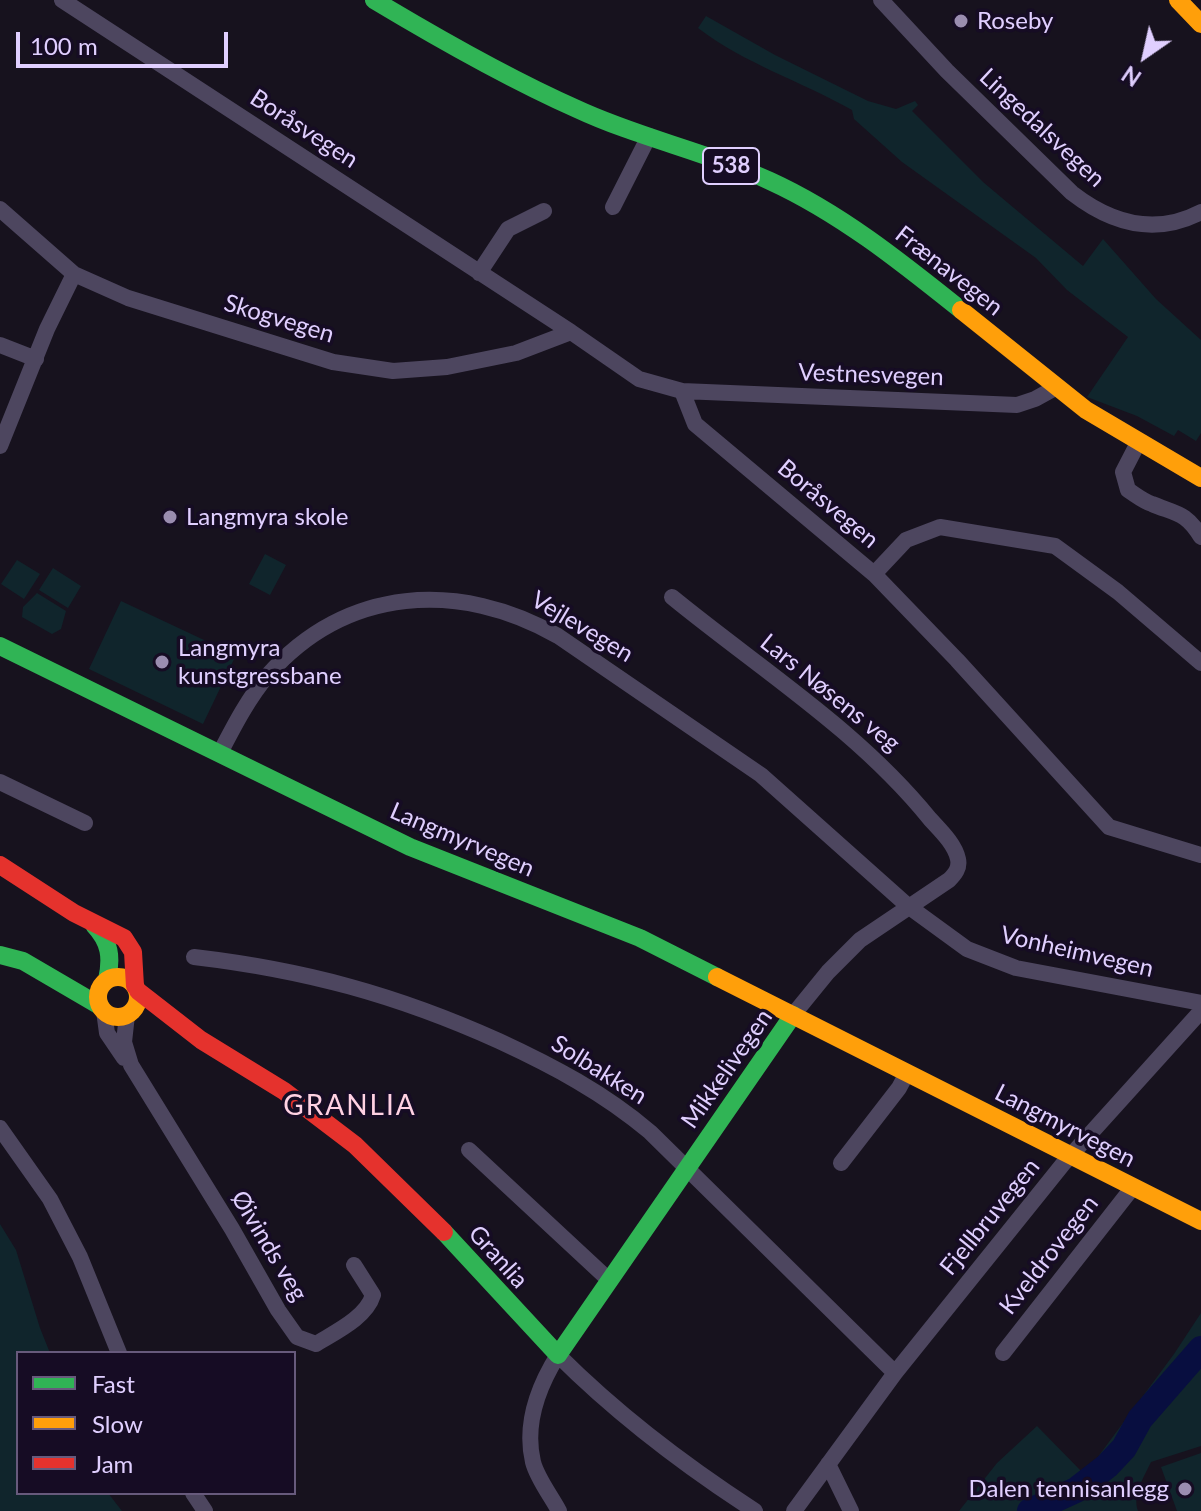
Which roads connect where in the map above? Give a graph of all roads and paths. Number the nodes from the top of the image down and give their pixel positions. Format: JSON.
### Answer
{"nodes":[{"id":1,"x":62,"y":0,"type":"edge"},
{"id":2,"x":374,"y":0,"type":"edge"},
{"id":3,"x":881,"y":0,"type":"edge"},
{"id":4,"x":1178,"y":0,"type":"edge"},
{"id":5,"x":1201,"y":24,"type":"edge"},
{"id":6,"x":649,"y":136,"type":"junction"},
{"id":7,"x":613,"y":207,"type":"dead end"},
{"id":8,"x":0,"y":209,"type":"edge"},
{"id":9,"x":544,"y":211,"type":"dead end"},
{"id":10,"x":1201,"y":212,"type":"edge"},
{"id":11,"x":479,"y":273,"type":"junction"},
{"id":12,"x":74,"y":274,"type":"junction"},
{"id":13,"x":571,"y":332,"type":"junction"},
{"id":14,"x":0,"y":345,"type":"edge"},
{"id":15,"x":36,"y":359,"type":"junction"},
{"id":16,"x":1055,"y":388,"type":"junction"},
{"id":17,"x":682,"y":391,"type":"junction"},
{"id":18,"x":1138,"y":443,"type":"junction"},
{"id":19,"x":0,"y":446,"type":"edge"},
{"id":20,"x":1201,"y":478,"type":"edge"},
{"id":21,"x":1201,"y":537,"type":"edge"},
{"id":22,"x":874,"y":574,"type":"junction"},
{"id":23,"x":672,"y":597,"type":"dead end"},
{"id":24,"x":0,"y":646,"type":"edge"},
{"id":25,"x":1201,"y":663,"type":"edge"},
{"id":26,"x":220,"y":753,"type":"junction"},
{"id":27,"x":0,"y":782,"type":"edge"},
{"id":28,"x":85,"y":823,"type":"dead end"},
{"id":29,"x":1201,"y":855,"type":"edge"},
{"id":30,"x":0,"y":865,"type":"edge"},
{"id":31,"x":908,"y":906,"type":"junction"},
{"id":32,"x":92,"y":923,"type":"junction"},
{"id":33,"x":0,"y":955,"type":"edge"},
{"id":34,"x":194,"y":957,"type":"dead end"},
{"id":35,"x":23,"y":961,"type":"junction"},
{"id":36,"x":105,"y":982,"type":"junction"},
{"id":37,"x":137,"y":989,"type":"junction"},
{"id":38,"x":1201,"y":1003,"type":"edge"},
{"id":39,"x":102,"y":1008,"type":"junction"},
{"id":40,"x":1201,"y":1011,"type":"edge"},
{"id":41,"x":130,"y":1013,"type":"junction"},
{"id":42,"x":793,"y":1015,"type":"junction"},
{"id":43,"x":201,"y":1040,"type":"junction"},
{"id":44,"x":131,"y":1065,"type":"junction"},
{"id":45,"x":907,"y":1073,"type":"junction"},
{"id":46,"x":0,"y":1128,"type":"edge"},
{"id":47,"x":469,"y":1150,"type":"dead end"},
{"id":48,"x":1072,"y":1155,"type":"junction"},
{"id":49,"x":841,"y":1163,"type":"dead end"},
{"id":50,"x":687,"y":1168,"type":"junction"},
{"id":51,"x":1133,"y":1187,"type":"junction"},
{"id":52,"x":1201,"y":1221,"type":"edge"},
{"id":53,"x":354,"y":1265,"type":"dead end"},
{"id":54,"x":610,"y":1281,"type":"junction"},
{"id":55,"x":118,"y":1351,"type":"edge"},
{"id":56,"x":1003,"y":1353,"type":"dead end"},
{"id":57,"x":558,"y":1355,"type":"junction"},
{"id":58,"x":895,"y":1373,"type":"junction"},
{"id":59,"x":828,"y":1464,"type":"junction"},
{"id":60,"x":559,"y":1511,"type":"edge"},
{"id":61,"x":755,"y":1511,"type":"edge"},
{"id":62,"x":794,"y":1511,"type":"edge"},
{"id":63,"x":851,"y":1511,"type":"edge"}],
"edges":[{"from":1,"to":11,"type":"street","name":"Boråsvegen"},
{"from":2,"to":6,"type":"main road","name":"Frænavegen","number":"538"},
{"from":3,"to":10,"type":"street","name":"Lingedalsvegen"},
{"from":4,"to":5,"type":"main road"},
{"from":6,"to":7,"type":"street"},
{"from":6,"to":16,"type":"main road","name":"Frænavegen","number":"538"},
{"from":8,"to":12,"type":"street","name":"Skogvegen"},
{"from":9,"to":11,"type":"street"},
{"from":11,"to":13,"type":"street","name":"Boråsvegen"},
{"from":12,"to":13,"type":"street","name":"Skogvegen"},
{"from":12,"to":15,"type":"street"},
{"from":13,"to":17,"type":"street","name":"Boråsvegen"},
{"from":14,"to":15,"type":"street"},
{"from":15,"to":19,"type":"street"},
{"from":16,"to":17,"type":"street","name":"Vestnesvegen"},
{"from":16,"to":18,"type":"main road","name":"Frænavegen","number":"538"},
{"from":17,"to":22,"type":"street","name":"Boråsvegen"},
{"from":18,"to":20,"type":"main road","name":"Frænavegen","number":"538"},
{"from":18,"to":21,"type":"street"},
{"from":22,"to":25,"type":"street"},
{"from":22,"to":29,"type":"street","name":"Boråsvegen"},
{"from":23,"to":31,"type":"street","name":"Lars Nøsens veg"},
{"from":24,"to":26,"type":"main road","name":"Langmyrvegen"},
{"from":26,"to":31,"type":"street","name":"Vejlevegen"},
{"from":26,"to":42,"type":"main road","name":"Langmyrvegen"},
{"from":27,"to":28,"type":"street"},
{"from":30,"to":32,"type":"main road"},
{"from":31,"to":38,"type":"street","name":"Vonheimvegen"},
{"from":31,"to":42,"type":"street","name":"Mikkelivegen"},
{"from":32,"to":36,"type":"main road"},
{"from":32,"to":37,"type":"main road"},
{"from":33,"to":35,"type":"main road","name":"Granlia"},
{"from":34,"to":50,"type":"street","name":"Solbakken"},
{"from":35,"to":36,"type":"main road","name":"Granlia"},
{"from":35,"to":39,"type":"main road","name":"Granlia"},
{"from":36,"to":37,"type":"main road","name":"Granlia"},
{"from":36,"to":39,"type":"main road"},
{"from":37,"to":41,"type":"main road"},
{"from":37,"to":43,"type":"main road","name":"Granlia"},
{"from":39,"to":41,"type":"main road","name":"Granlia"},
{"from":39,"to":44,"type":"street","name":"Øivinds veg"},
{"from":40,"to":48,"type":"street","name":"Fjellbruvegen"},
{"from":41,"to":43,"type":"main road","name":"Granlia"},
{"from":41,"to":44,"type":"street","name":"Øivinds veg"},
{"from":42,"to":45,"type":"main road","name":"Langmyrvegen"},
{"from":42,"to":50,"type":"main road","name":"Mikkelivegen"},
{"from":43,"to":57,"type":"main road","name":"Granlia"},
{"from":44,"to":53,"type":"street","name":"Øivinds veg"},
{"from":45,"to":48,"type":"main road","name":"Langmyrvegen"},
{"from":45,"to":49,"type":"street"},
{"from":46,"to":55,"type":"street"},
{"from":47,"to":54,"type":"street"},
{"from":48,"to":51,"type":"main road","name":"Langmyrvegen"},
{"from":48,"to":58,"type":"street","name":"Fjellbruvegen"},
{"from":50,"to":54,"type":"main road","name":"Mikkelivegen"},
{"from":50,"to":58,"type":"street","name":"Solbakken"},
{"from":51,"to":52,"type":"main road","name":"Langmyrvegen"},
{"from":51,"to":56,"type":"street","name":"Kveldrovegen"},
{"from":54,"to":57,"type":"main road","name":"Mikkelivegen"},
{"from":57,"to":60,"type":"street","name":"Mikkelivegen"},
{"from":57,"to":61,"type":"street","name":"Granlia"},
{"from":58,"to":59,"type":"street","name":"Fjellbruvegen"},
{"from":59,"to":62,"type":"street","name":"Fjellbruvegen"},
{"from":59,"to":63,"type":"street"}]}
